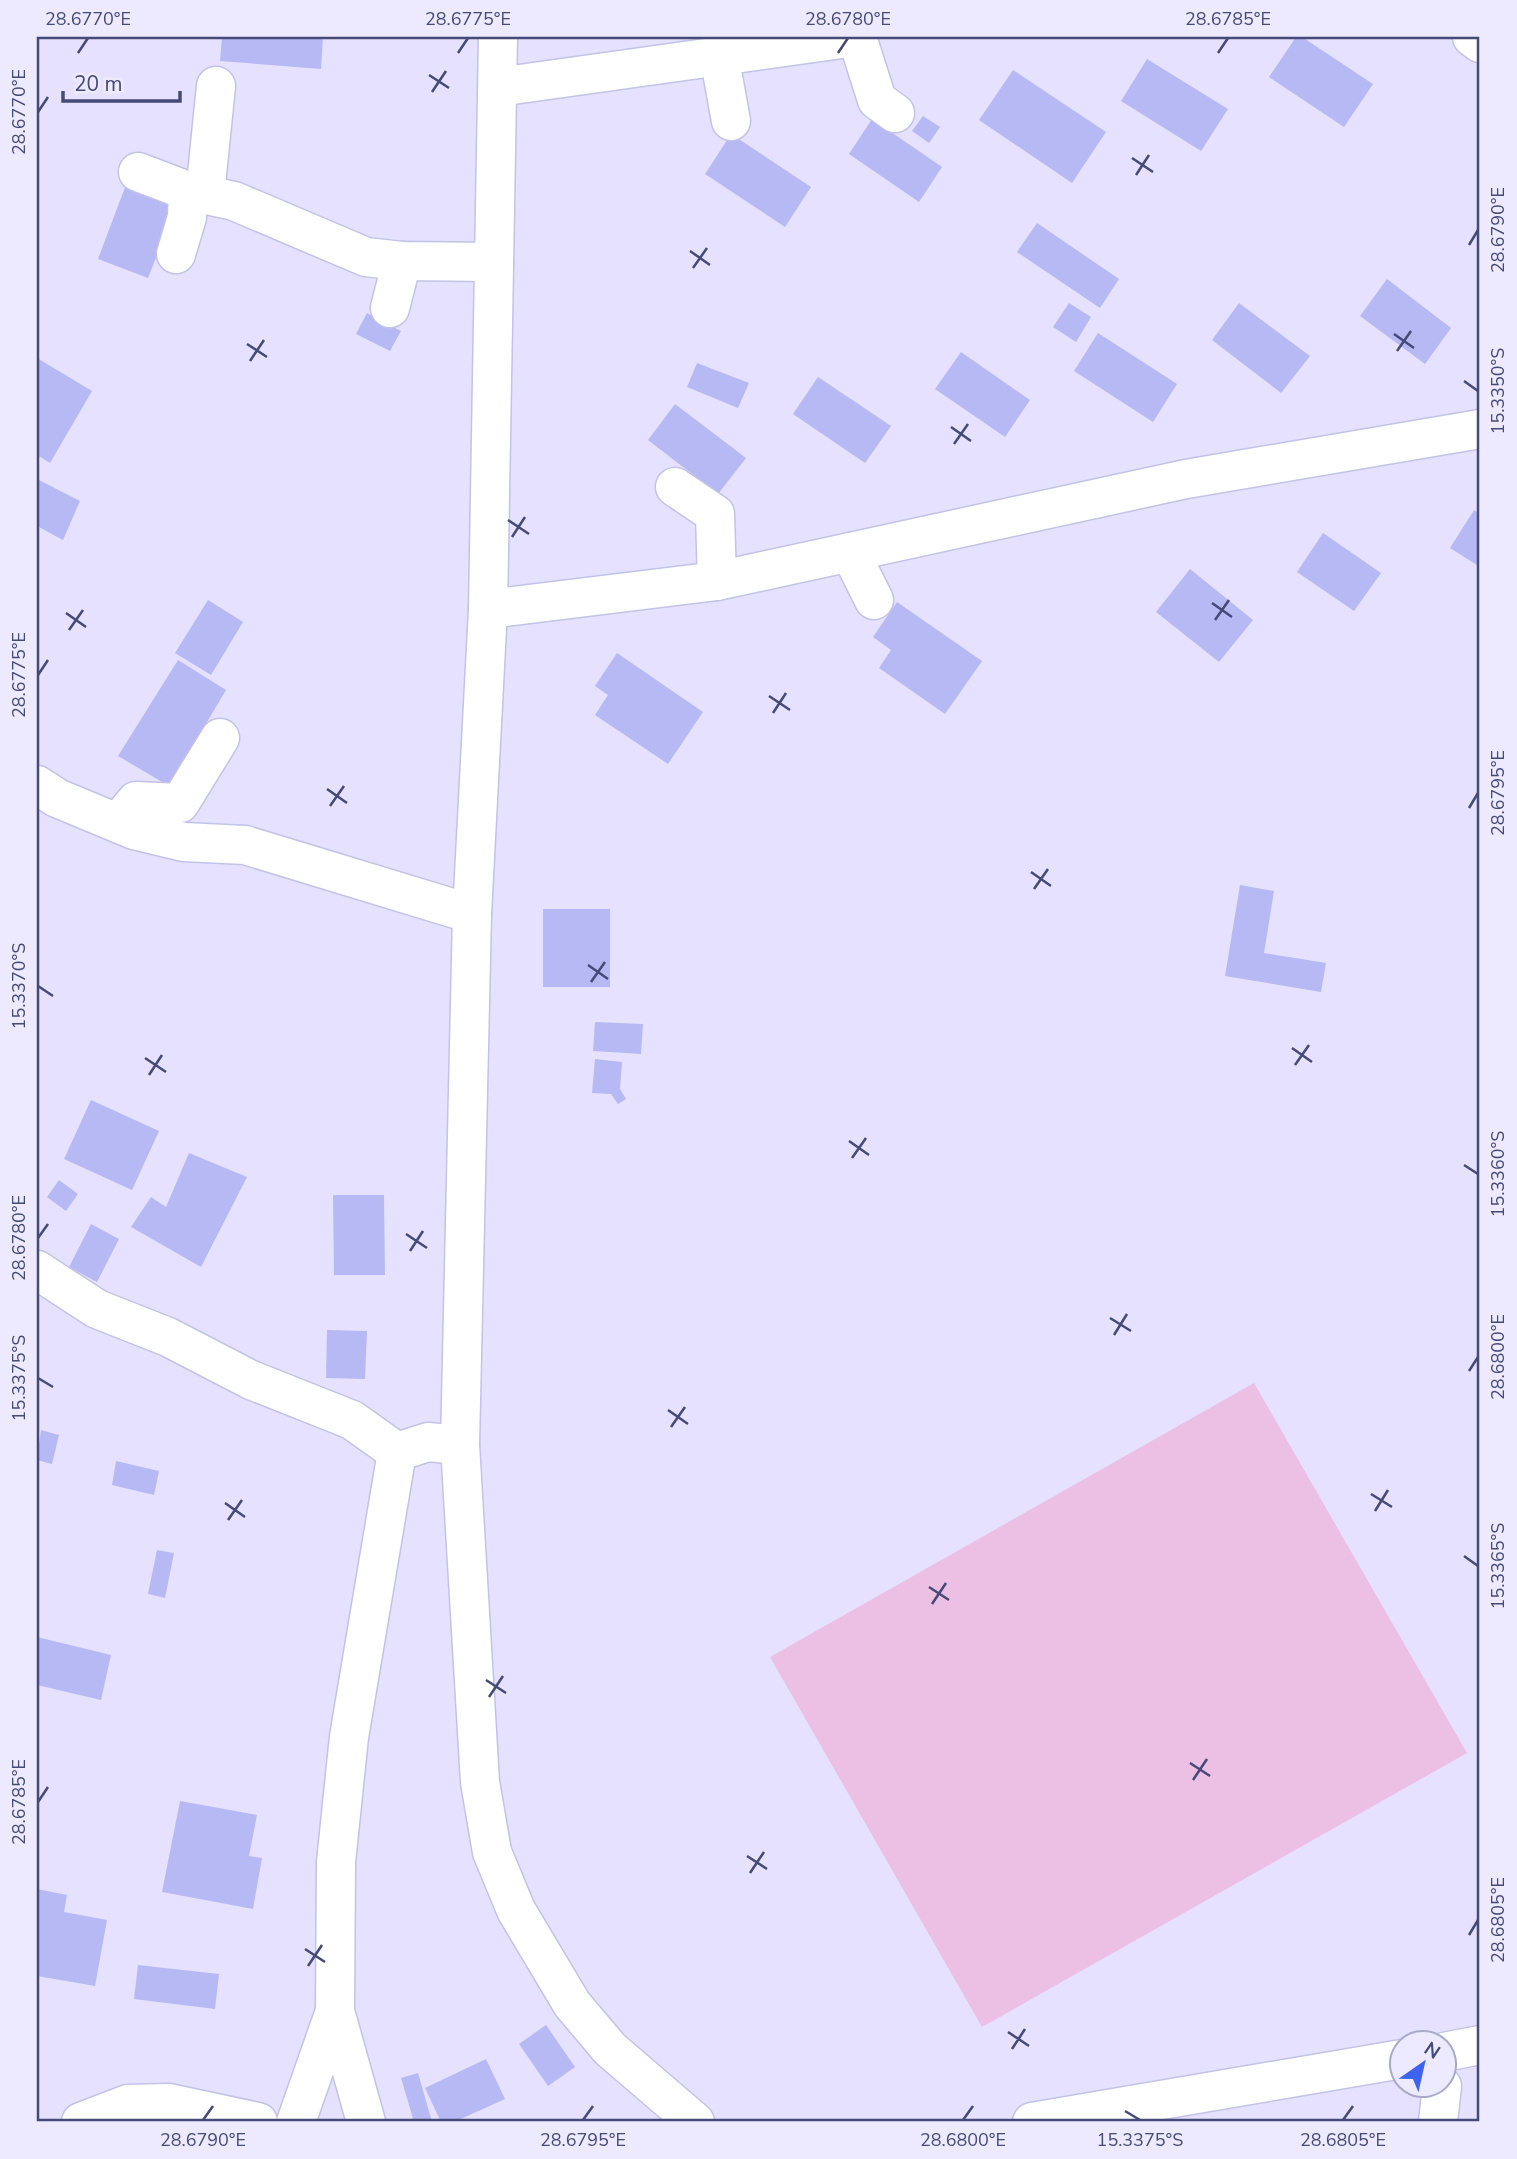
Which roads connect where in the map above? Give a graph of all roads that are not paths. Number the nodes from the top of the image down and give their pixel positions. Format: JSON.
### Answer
{"nodes":[{"id":1,"x":498,"y":37,"type":"edge"},
{"id":2,"x":1472,"y":37,"type":"edge"},
{"id":3,"x":841,"y":38,"type":"edge"},
{"id":4,"x":1480,"y":43,"type":"edge"},
{"id":5,"x":719,"y":55,"type":"junction"},
{"id":6,"x":216,"y":86,"type":"dead end"},
{"id":7,"x":498,"y":87,"type":"junction"},
{"id":8,"x":895,"y":113,"type":"dead end"},
{"id":9,"x":732,"y":121,"type":"dead end"},
{"id":10,"x":138,"y":172,"type":"dead end"},
{"id":11,"x":196,"y":193,"type":"junction"},
{"id":12,"x":176,"y":254,"type":"dead end"},
{"id":13,"x":401,"y":261,"type":"junction"},
{"id":14,"x":494,"y":262,"type":"junction"},
{"id":15,"x":390,"y":308,"type":"dead end"},
{"id":16,"x":1480,"y":429,"type":"edge"},
{"id":17,"x":675,"y":486,"type":"dead end"},
{"id":18,"x":850,"y":552,"type":"junction"},
{"id":19,"x":717,"y":581,"type":"junction"},
{"id":20,"x":874,"y":600,"type":"dead end"},
{"id":21,"x":488,"y":609,"type":"junction"},
{"id":22,"x":220,"y":738,"type":"dead end"},
{"id":23,"x":37,"y":785,"type":"edge"},
{"id":24,"x":118,"y":823,"type":"junction"},
{"id":25,"x":472,"y":914,"type":"junction"},
{"id":26,"x":37,"y":1270,"type":"edge"},
{"id":27,"x":460,"y":1445,"type":"junction"},
{"id":28,"x":397,"y":1452,"type":"junction"},
{"id":29,"x":335,"y":2011,"type":"junction"},
{"id":30,"x":1388,"y":2061,"type":"edge"},
{"id":31,"x":1443,"y":2100,"type":"edge"},
{"id":32,"x":82,"y":2122,"type":"edge"},
{"id":33,"x":258,"y":2122,"type":"edge"},
{"id":34,"x":296,"y":2122,"type":"edge"},
{"id":35,"x":366,"y":2122,"type":"edge"},
{"id":36,"x":695,"y":2122,"type":"edge"},
{"id":37,"x":1032,"y":2122,"type":"edge"},
{"id":38,"x":1438,"y":2122,"type":"edge"}],
"edges":[{"from":1,"to":7,"type":"street"},
{"from":2,"to":4,"type":"street"},
{"from":3,"to":5,"type":"street"},
{"from":3,"to":8,"type":"street"},
{"from":5,"to":7,"type":"street"},
{"from":5,"to":9,"type":"street"},
{"from":6,"to":11,"type":"street"},
{"from":7,"to":14,"type":"street"},
{"from":10,"to":11,"type":"street"},
{"from":11,"to":12,"type":"street"},
{"from":11,"to":13,"type":"street"},
{"from":13,"to":14,"type":"street"},
{"from":13,"to":15,"type":"street"},
{"from":14,"to":21,"type":"street"},
{"from":16,"to":18,"type":"street"},
{"from":17,"to":19,"type":"street"},
{"from":18,"to":19,"type":"street"},
{"from":18,"to":20,"type":"street"},
{"from":19,"to":21,"type":"street"},
{"from":21,"to":25,"type":"street"},
{"from":22,"to":24,"type":"street"},
{"from":23,"to":24,"type":"street"},
{"from":24,"to":25,"type":"street"},
{"from":25,"to":27,"type":"street"},
{"from":26,"to":28,"type":"street"},
{"from":27,"to":28,"type":"street"},
{"from":27,"to":36,"type":"street"},
{"from":28,"to":29,"type":"street"},
{"from":29,"to":34,"type":"street"},
{"from":29,"to":35,"type":"street"},
{"from":30,"to":37,"type":"street"},
{"from":31,"to":38,"type":"street"},
{"from":32,"to":33,"type":"street"}]}
